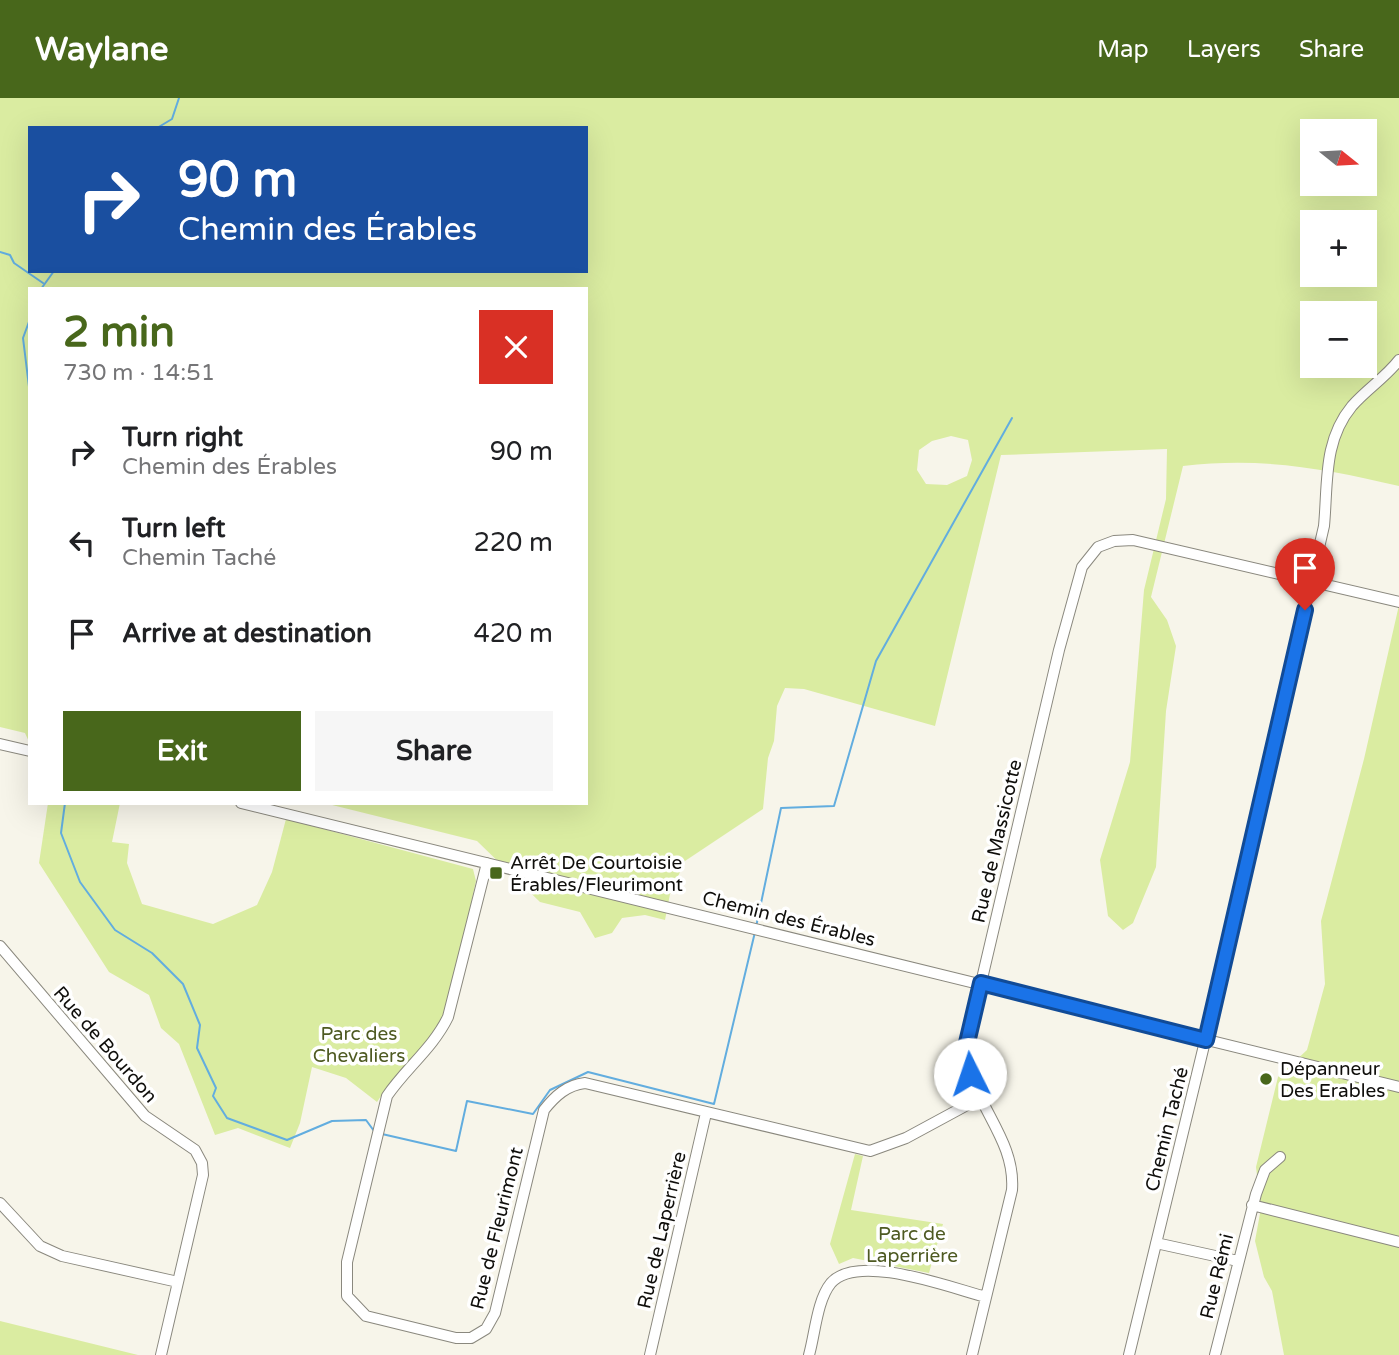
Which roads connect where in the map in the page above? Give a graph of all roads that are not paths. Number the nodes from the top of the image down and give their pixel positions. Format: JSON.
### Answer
{"nodes":[{"id":1,"x":1399,"y":360,"type":"edge"},
{"id":2,"x":1311,"y":583,"type":"junction"},
{"id":3,"x":1399,"y":602,"type":"edge"},
{"id":4,"x":0,"y":744,"type":"edge"},
{"id":5,"x":28,"y":751,"type":"edge"},
{"id":6,"x":249,"y":805,"type":"edge"},
{"id":7,"x":487,"y":863,"type":"junction"},
{"id":8,"x":0,"y":946,"type":"edge"},
{"id":9,"x":981,"y":983,"type":"junction"},
{"id":10,"x":1206,"y":1040,"type":"junction"},
{"id":11,"x":1399,"y":1087,"type":"edge"},
{"id":12,"x":980,"y":1098,"type":"junction"},
{"id":13,"x":706,"y":1113,"type":"junction"},
{"id":14,"x":1280,"y":1157,"type":"dead end"},
{"id":15,"x":0,"y":1203,"type":"edge"},
{"id":16,"x":1252,"y":1205,"type":"junction"},
{"id":17,"x":1399,"y":1242,"type":"edge"},
{"id":18,"x":1156,"y":1243,"type":"junction"},
{"id":19,"x":1238,"y":1261,"type":"junction"},
{"id":20,"x":178,"y":1282,"type":"junction"},
{"id":21,"x":986,"y":1297,"type":"junction"},
{"id":22,"x":161,"y":1355,"type":"edge"},
{"id":23,"x":650,"y":1355,"type":"edge"},
{"id":24,"x":810,"y":1355,"type":"edge"},
{"id":25,"x":972,"y":1355,"type":"edge"},
{"id":26,"x":1129,"y":1355,"type":"edge"},
{"id":27,"x":1215,"y":1355,"type":"edge"}],
"edges":[{"from":1,"to":2,"type":"street","name":"Chemin Taché"},
{"from":2,"to":3,"type":"street","name":"Rue de Massicotte"},
{"from":2,"to":9,"type":"street","name":"Rue de Massicotte"},
{"from":2,"to":10,"type":"street","name":"Chemin Taché"},
{"from":4,"to":5,"type":"street"},
{"from":6,"to":7,"type":"street","name":"Chemin des Érables"},
{"from":7,"to":9,"type":"street","name":"Chemin des Érables"},
{"from":7,"to":13,"type":"street","name":"Rue de Fleurimont"},
{"from":8,"to":20,"type":"street","name":"Rue de Bourdon"},
{"from":9,"to":10,"type":"street","name":"Chemin des Érables"},
{"from":9,"to":12,"type":"street","name":"Rue de Massicotte"},
{"from":10,"to":11,"type":"street","name":"Chemin des Érables"},
{"from":10,"to":18,"type":"street","name":"Chemin Taché"},
{"from":12,"to":13,"type":"street","name":"Rue de Fleurimont"},
{"from":12,"to":21,"type":"street","name":"Rue de Massicotte"},
{"from":13,"to":23,"type":"street","name":"Rue de Laperrière"},
{"from":14,"to":16,"type":"street","name":"Rue Rémi"},
{"from":15,"to":20,"type":"street"},
{"from":16,"to":17,"type":"street"},
{"from":16,"to":19,"type":"street","name":"Rue Rémi"},
{"from":18,"to":19,"type":"street"},
{"from":18,"to":26,"type":"street","name":"Chemin Taché"},
{"from":19,"to":27,"type":"street","name":"Rue Rémi"},
{"from":20,"to":22,"type":"street","name":"Rue de Bourdon"},
{"from":21,"to":24,"type":"street"},
{"from":21,"to":25,"type":"street","name":"Rue de Massicotte"}]}
